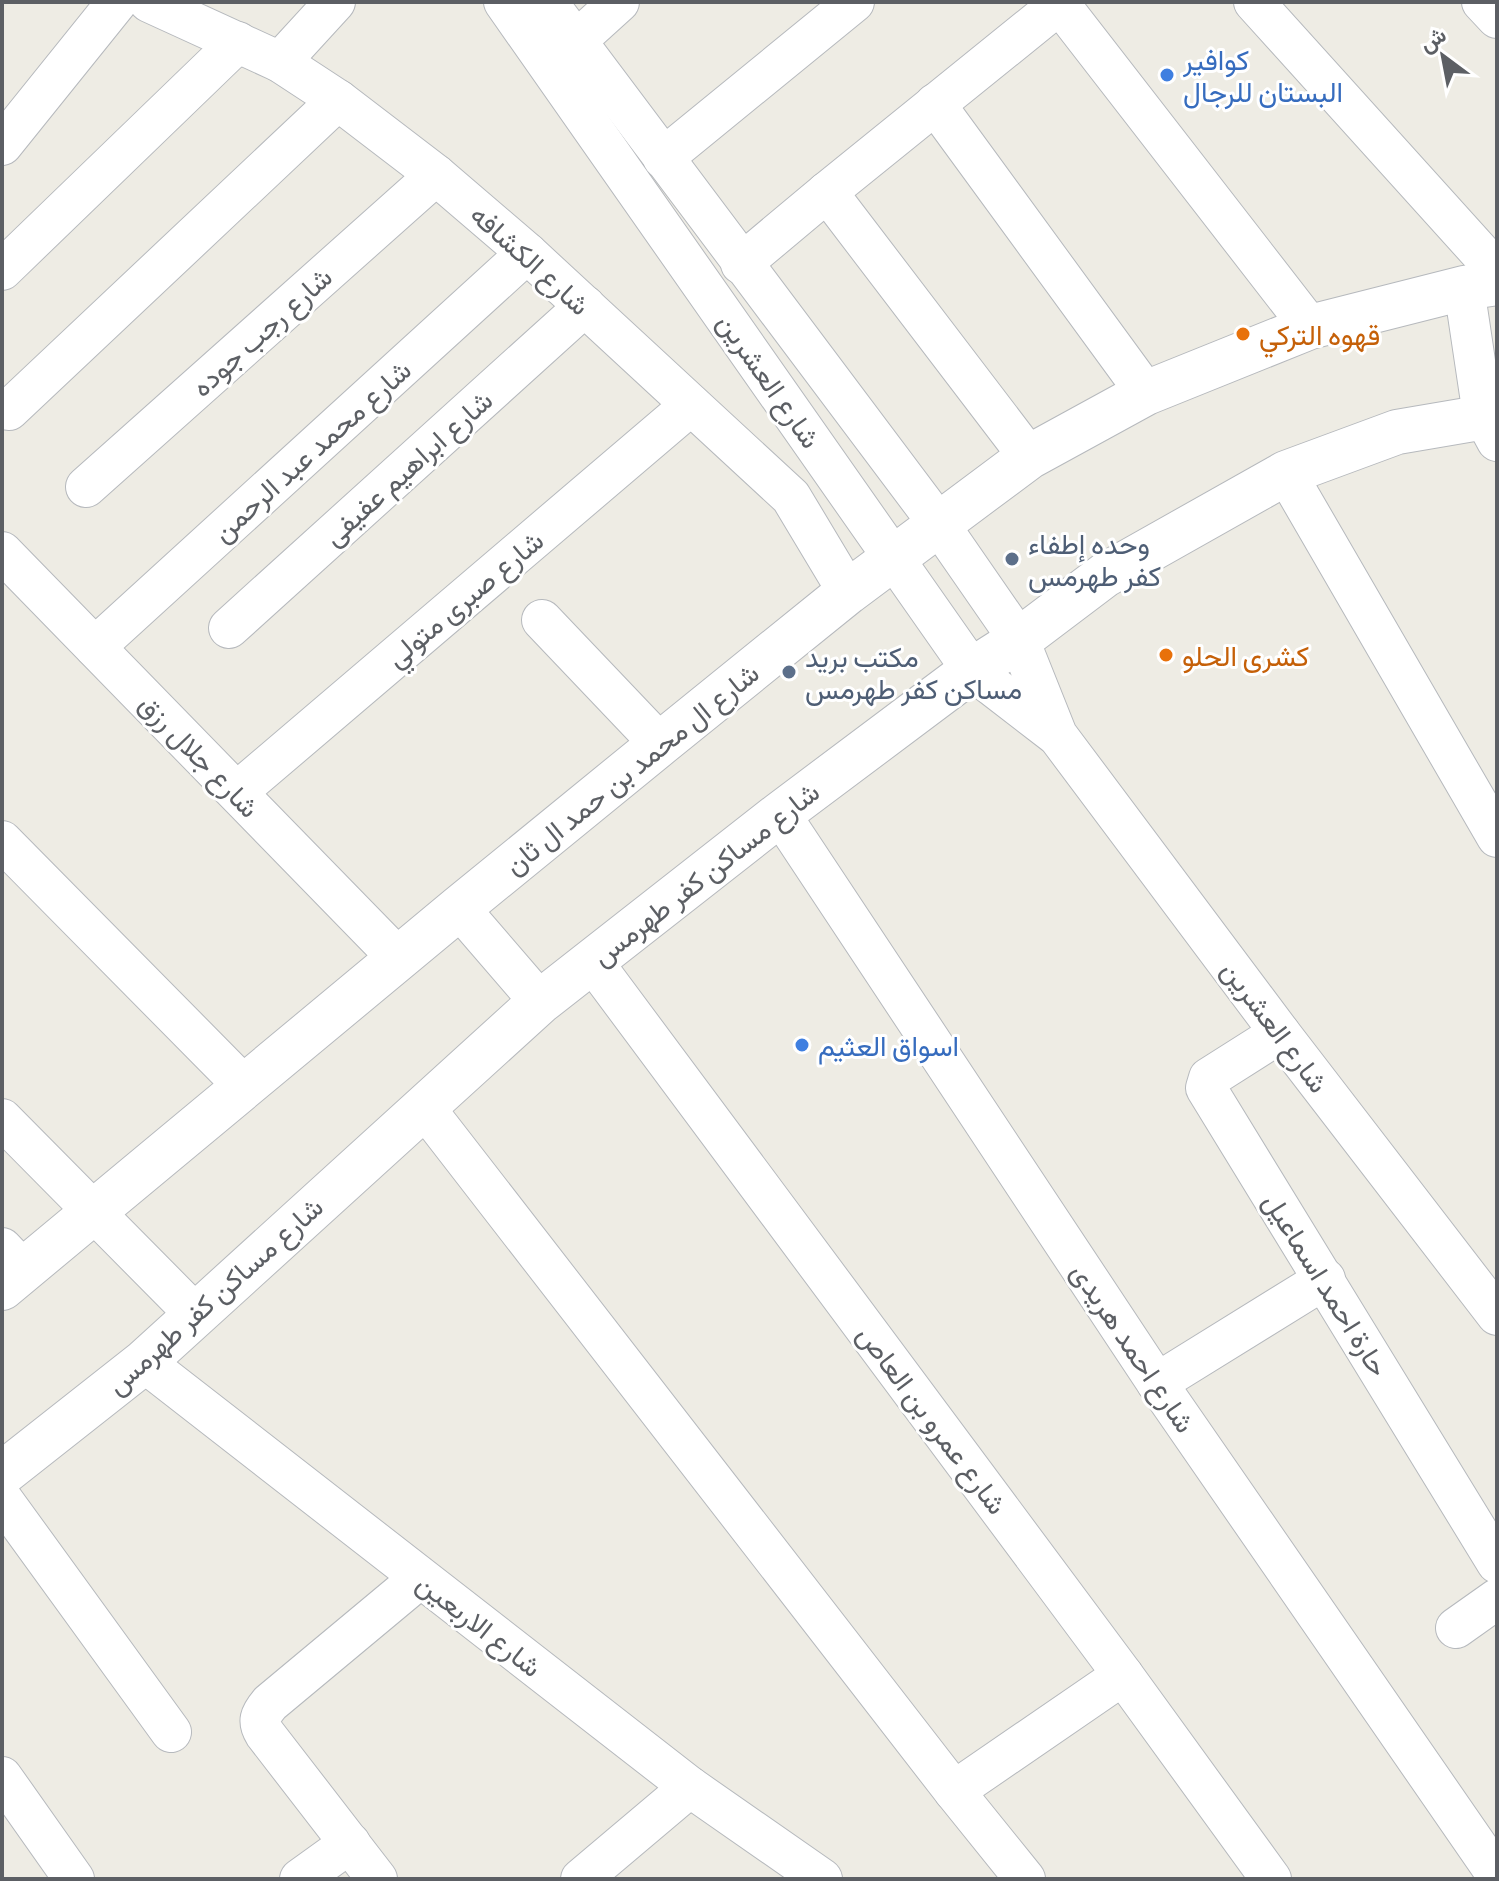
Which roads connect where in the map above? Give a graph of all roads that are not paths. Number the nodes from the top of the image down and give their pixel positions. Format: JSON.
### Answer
{"nodes":[{"id":1,"x":117,"y":2,"type":"edge"},
{"id":2,"x":335,"y":2,"type":"edge"},
{"id":3,"x":504,"y":2,"type":"edge"},
{"id":4,"x":547,"y":2,"type":"edge"},
{"id":5,"x":619,"y":2,"type":"edge"},
{"id":6,"x":854,"y":2,"type":"edge"},
{"id":7,"x":1254,"y":2,"type":"edge"},
{"id":8,"x":1482,"y":2,"type":"edge"},
{"id":9,"x":155,"y":3,"type":"edge"},
{"id":10,"x":1060,"y":3,"type":"edge"},
{"id":11,"x":1497,"y":18,"type":"edge"},
{"id":12,"x":576,"y":41,"type":"junction"},
{"id":13,"x":238,"y":42,"type":"junction"},
{"id":14,"x":280,"y":62,"type":"junction"},
{"id":15,"x":338,"y":100,"type":"junction"},
{"id":16,"x":935,"y":104,"type":"junction"},
{"id":17,"x":2,"y":145,"type":"edge"},
{"id":18,"x":663,"y":158,"type":"junction"},
{"id":19,"x":436,"y":175,"type":"junction"},
{"id":20,"x":827,"y":192,"type":"junction"},
{"id":21,"x":527,"y":253,"type":"junction"},
{"id":22,"x":741,"y":264,"type":"junction"},
{"id":23,"x":2,"y":270,"type":"edge"},
{"id":24,"x":1486,"y":281,"type":"edge"},
{"id":25,"x":585,"y":306,"type":"junction"},
{"id":26,"x":1310,"y":327,"type":"junction"},
{"id":27,"x":1146,"y":393,"type":"junction"},
{"id":28,"x":691,"y":405,"type":"junction"},
{"id":29,"x":9,"y":410,"type":"dead end"},
{"id":30,"x":1492,"y":424,"type":"edge"},
{"id":31,"x":1029,"y":457,"type":"junction"},
{"id":32,"x":1286,"y":473,"type":"junction"},
{"id":33,"x":86,"y":487,"type":"dead end"},
{"id":34,"x":938,"y":523,"type":"junction"},
{"id":35,"x":2,"y":552,"type":"edge"},
{"id":36,"x":894,"y":557,"type":"junction"},
{"id":37,"x":848,"y":592,"type":"junction"},
{"id":38,"x":542,"y":620,"type":"dead end"},
{"id":39,"x":229,"y":628,"type":"dead end"},
{"id":40,"x":1019,"y":640,"type":"junction"},
{"id":41,"x":95,"y":647,"type":"junction"},
{"id":42,"x":972,"y":670,"type":"junction"},
{"id":43,"x":1057,"y":735,"type":"junction"},
{"id":44,"x":660,"y":744,"type":"junction"},
{"id":45,"x":237,"y":792,"type":"junction"},
{"id":46,"x":780,"y":814,"type":"junction"},
{"id":47,"x":1497,"y":837,"type":"edge"},
{"id":48,"x":2,"y":841,"type":"edge"},
{"id":49,"x":459,"y":908,"type":"junction"},
{"id":50,"x":399,"y":959,"type":"junction"},
{"id":51,"x":592,"y":961,"type":"junction"},
{"id":52,"x":540,"y":1002,"type":"junction"},
{"id":53,"x":1280,"y":1033,"type":"junction"},
{"id":54,"x":245,"y":1087,"type":"junction"},
{"id":55,"x":424,"y":1107,"type":"junction"},
{"id":56,"x":2,"y":1119,"type":"edge"},
{"id":57,"x":93,"y":1213,"type":"junction"},
{"id":58,"x":9,"y":1269,"type":"edge"},
{"id":59,"x":1325,"y":1279,"type":"junction"},
{"id":60,"x":196,"y":1315,"type":"junction"},
{"id":61,"x":1497,"y":1315,"type":"edge"},
{"id":62,"x":144,"y":1362,"type":"junction"},
{"id":63,"x":1157,"y":1383,"type":"junction"},
{"id":64,"x":5,"y":1473,"type":"edge"},
{"id":65,"x":1497,"y":1563,"type":"edge"},
{"id":66,"x":420,"y":1578,"type":"junction"},
{"id":67,"x":1497,"y":1599,"type":"edge"},
{"id":68,"x":1456,"y":1628,"type":"dead end"},
{"id":69,"x":1123,"y":1675,"type":"junction"},
{"id":70,"x":171,"y":1732,"type":"dead end"},
{"id":71,"x":2,"y":1777,"type":"edge"},
{"id":72,"x":690,"y":1787,"type":"junction"},
{"id":73,"x":954,"y":1791,"type":"junction"},
{"id":74,"x":350,"y":1843,"type":"junction"},
{"id":75,"x":1497,"y":1875,"type":"edge"},
{"id":76,"x":74,"y":1879,"type":"edge"},
{"id":77,"x":300,"y":1879,"type":"edge"},
{"id":78,"x":377,"y":1879,"type":"edge"},
{"id":79,"x":581,"y":1879,"type":"edge"},
{"id":80,"x":822,"y":1879,"type":"edge"},
{"id":81,"x":1025,"y":1879,"type":"edge"},
{"id":82,"x":1271,"y":1879,"type":"edge"}],
"edges":[{"from":1,"to":17,"type":"street"},
{"from":2,"to":14,"type":"street"},
{"from":3,"to":36,"type":"street","name":"شارع العشرين"},
{"from":4,"to":12,"type":"street","name":"شارع العشرين"},
{"from":5,"to":12,"type":"street"},
{"from":6,"to":18,"type":"street"},
{"from":7,"to":24,"type":"street"},
{"from":8,"to":11,"type":"street"},
{"from":9,"to":13,"type":"street","name":"شارع الكشافه"},
{"from":10,"to":16,"type":"street"},
{"from":10,"to":26,"type":"street"},
{"from":12,"to":18,"type":"street","name":"شارع العشرين"},
{"from":13,"to":14,"type":"street","name":"شارع الكشافه"},
{"from":13,"to":23,"type":"street"},
{"from":14,"to":15,"type":"street","name":"شارع الكشافه"},
{"from":15,"to":19,"type":"street","name":"شارع الكشافه"},
{"from":15,"to":29,"type":"street"},
{"from":16,"to":20,"type":"street"},
{"from":16,"to":27,"type":"street"},
{"from":18,"to":22,"type":"street","name":"شارع العشرين"},
{"from":19,"to":21,"type":"street","name":"شارع الكشافه"},
{"from":19,"to":33,"type":"street","name":"شارع رجب جوده"},
{"from":20,"to":22,"type":"street"},
{"from":20,"to":31,"type":"street"},
{"from":21,"to":25,"type":"street","name":"شارع الكشافه"},
{"from":21,"to":41,"type":"street","name":"شارع محمد عبد الرحمن"},
{"from":22,"to":34,"type":"street","name":"شارع العشرين"},
{"from":24,"to":26,"type":"street","name":"شارع ال محمد بن حمد ال ثان"},
{"from":24,"to":30,"type":"street"},
{"from":25,"to":28,"type":"street","name":"شارع الكشافه"},
{"from":25,"to":39,"type":"street","name":"شارع ابراهيم عفيفى"},
{"from":26,"to":27,"type":"street","name":"شارع ال محمد بن حمد ال ثان"},
{"from":27,"to":31,"type":"street","name":"شارع ال محمد بن حمد ال ثان"},
{"from":28,"to":37,"type":"street","name":"شارع الكشافه"},
{"from":28,"to":45,"type":"street","name":"شارع صبرى متولي"},
{"from":30,"to":32,"type":"street","name":"شارع مساكن كفر طهرمس"},
{"from":31,"to":34,"type":"street","name":"شارع ال محمد بن حمد ال ثان"},
{"from":32,"to":40,"type":"street","name":"شارع مساكن كفر طهرمس"},
{"from":32,"to":47,"type":"street"},
{"from":34,"to":36,"type":"street","name":"شارع ال محمد بن حمد ال ثان"},
{"from":34,"to":40,"type":"street","name":"شارع العشرين"},
{"from":35,"to":41,"type":"street","name":"شارع جلال رزق"},
{"from":36,"to":37,"type":"street","name":"شارع ال محمد بن حمد ال ثان"},
{"from":36,"to":42,"type":"street","name":"شارع العشرين"},
{"from":37,"to":44,"type":"street","name":"شارع ال محمد بن حمد ال ثان"},
{"from":38,"to":44,"type":"street"},
{"from":40,"to":42,"type":"street","name":"شارع مساكن كفر طهرمس"},
{"from":40,"to":43,"type":"street","name":"شارع العشرين"},
{"from":41,"to":45,"type":"street","name":"شارع جلال رزق"},
{"from":42,"to":43,"type":"street","name":"شارع العشرين"},
{"from":42,"to":46,"type":"street","name":"شارع مساكن كفر طهرمس"},
{"from":43,"to":53,"type":"street","name":"شارع العشرين"},
{"from":44,"to":49,"type":"street","name":"شارع ال محمد بن حمد ال ثان"},
{"from":45,"to":50,"type":"street","name":"شارع جلال رزق"},
{"from":46,"to":51,"type":"street","name":"شارع مساكن كفر طهرمس"},
{"from":46,"to":63,"type":"street","name":"شارع احمد هريدى"},
{"from":48,"to":54,"type":"street"},
{"from":49,"to":50,"type":"street","name":"شارع ال محمد بن حمد ال ثان"},
{"from":49,"to":52,"type":"street"},
{"from":50,"to":54,"type":"street","name":"شارع ال محمد بن حمد ال ثان"},
{"from":51,"to":52,"type":"street","name":"شارع مساكن كفر طهرمس"},
{"from":51,"to":69,"type":"street","name":"شارع عمرو بن العاص"},
{"from":52,"to":55,"type":"street","name":"شارع مساكن كفر طهرمس"},
{"from":53,"to":59,"type":"street","name":"حارة احمد اسماعيل"},
{"from":53,"to":61,"type":"street","name":"شارع العشرين"},
{"from":54,"to":57,"type":"street","name":"شارع ال محمد بن حمد ال ثان"},
{"from":55,"to":60,"type":"street","name":"شارع مساكن كفر طهرمس"},
{"from":55,"to":73,"type":"street"},
{"from":56,"to":57,"type":"street"},
{"from":57,"to":58,"type":"street","name":"شارع ال محمد بن حمد ال ثان"},
{"from":57,"to":60,"type":"street"},
{"from":59,"to":63,"type":"street"},
{"from":59,"to":65,"type":"street","name":"حارة احمد اسماعيل"},
{"from":60,"to":62,"type":"street","name":"شارع مساكن كفر طهرمس"},
{"from":62,"to":64,"type":"street","name":"شارع مساكن كفر طهرمس"},
{"from":62,"to":66,"type":"street","name":"شارع الاربعين"},
{"from":63,"to":75,"type":"street","name":"شارع احمد هريدى"},
{"from":64,"to":70,"type":"street"},
{"from":66,"to":72,"type":"street","name":"شارع الاربعين"},
{"from":66,"to":74,"type":"street"},
{"from":67,"to":68,"type":"street"},
{"from":69,"to":73,"type":"street"},
{"from":69,"to":82,"type":"street","name":"شارع عمرو بن العاص"},
{"from":71,"to":76,"type":"street"},
{"from":72,"to":79,"type":"street"},
{"from":72,"to":80,"type":"street","name":"شارع الاربعين"},
{"from":73,"to":81,"type":"street"},
{"from":74,"to":77,"type":"street"},
{"from":74,"to":78,"type":"street"}]}
